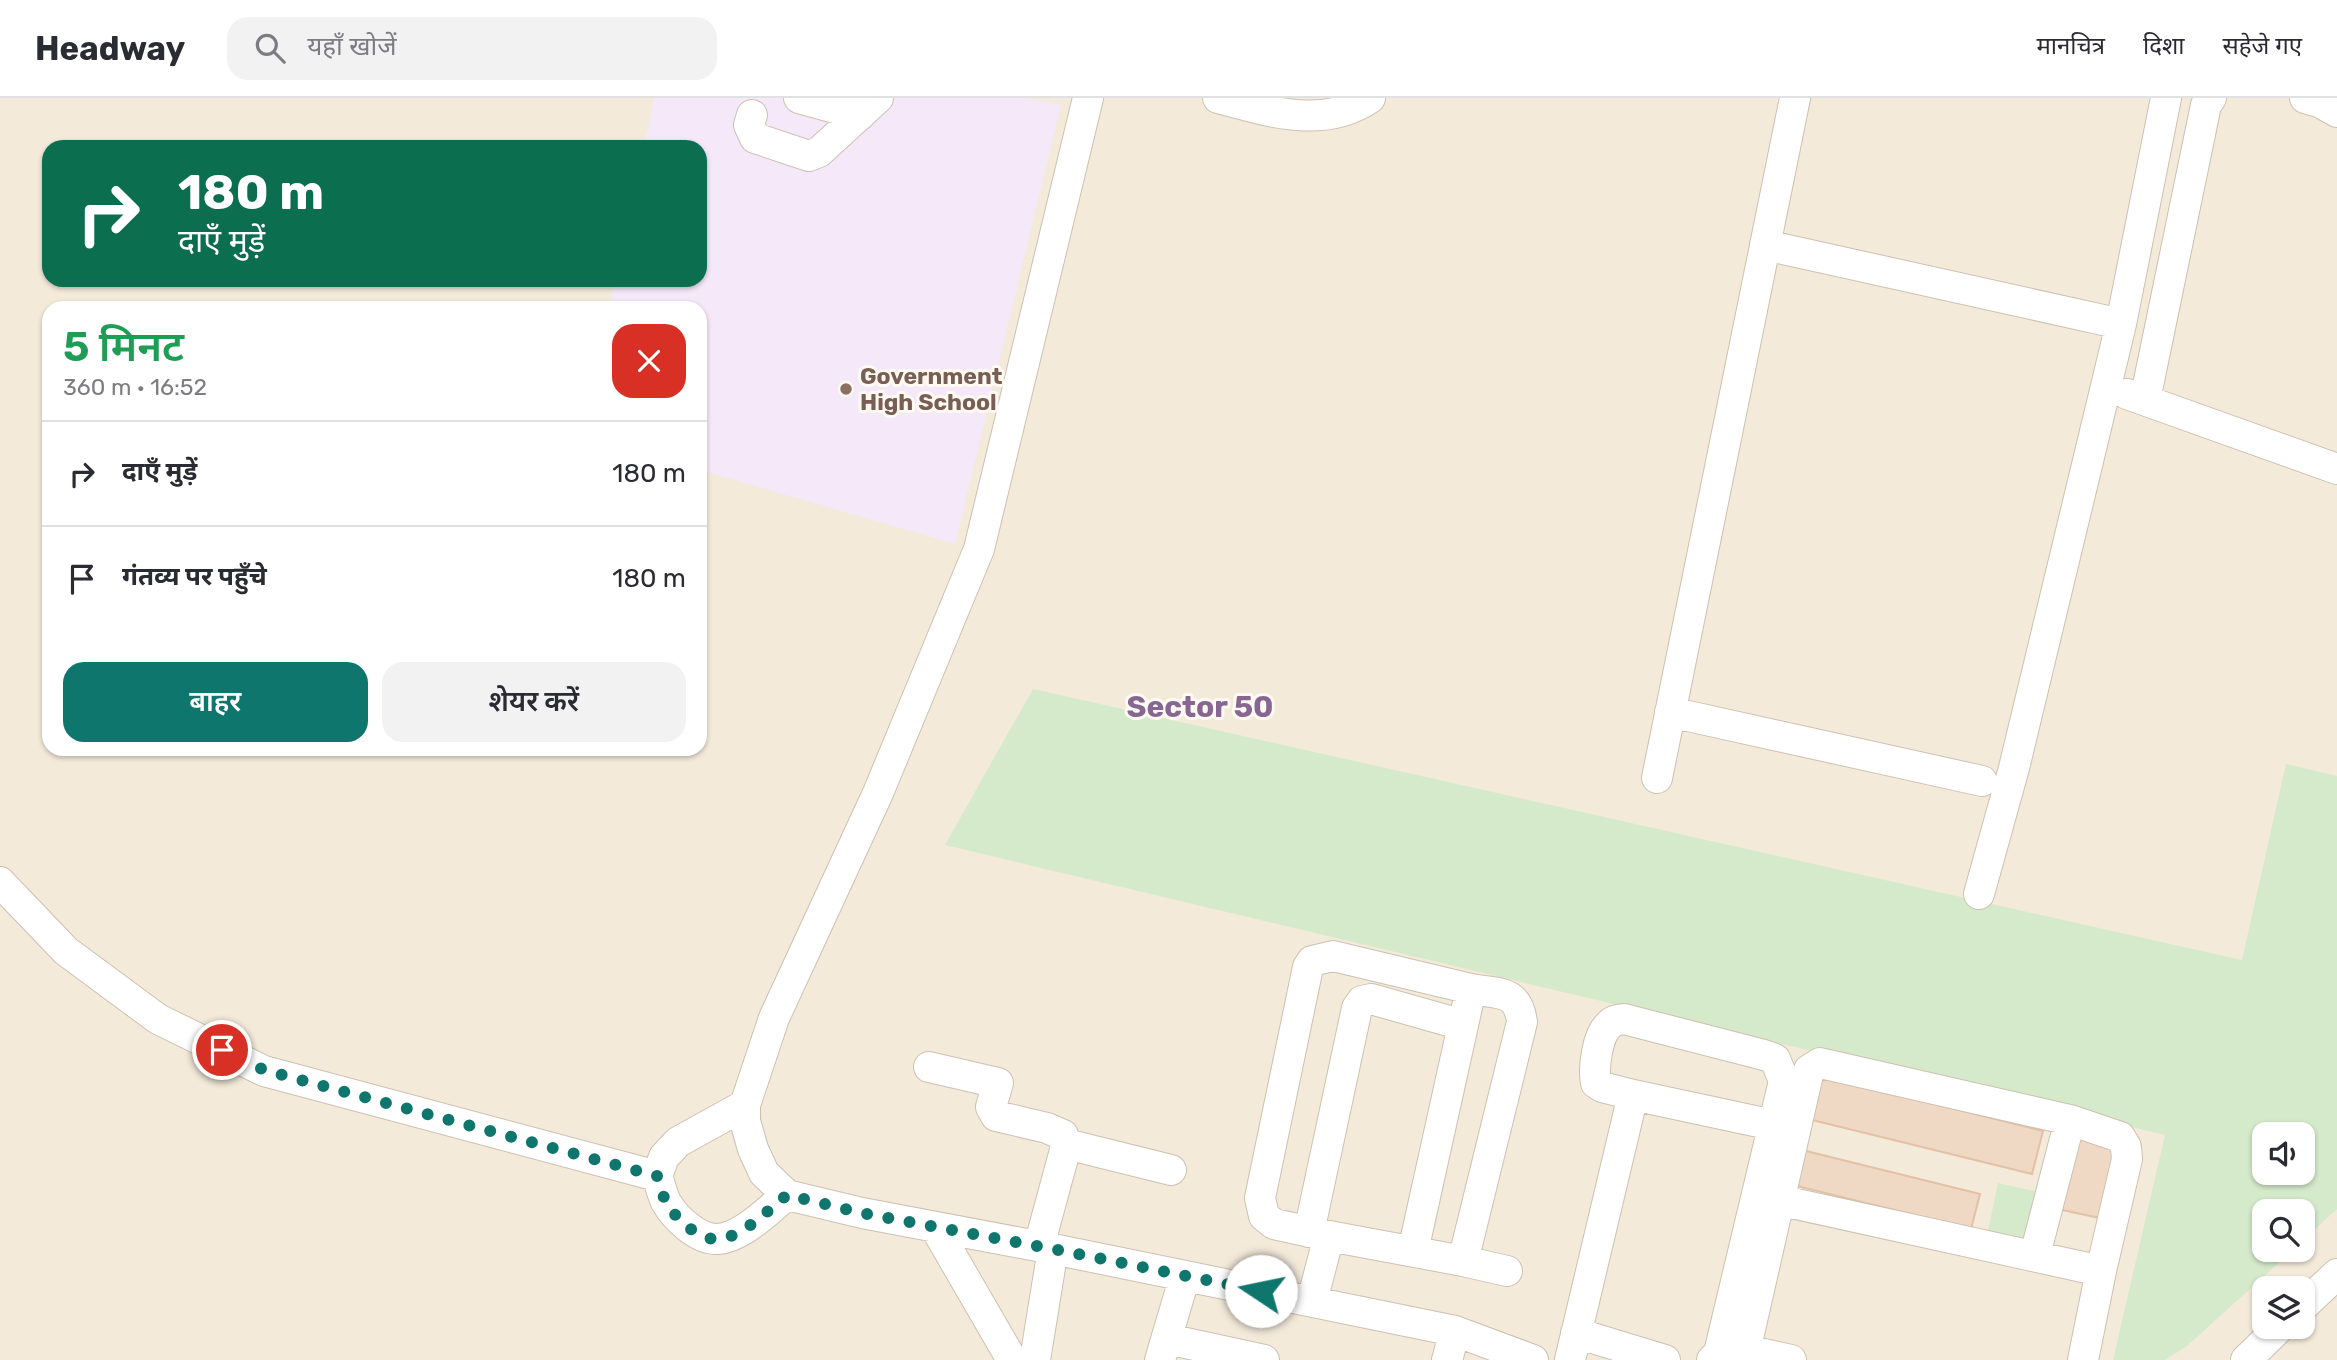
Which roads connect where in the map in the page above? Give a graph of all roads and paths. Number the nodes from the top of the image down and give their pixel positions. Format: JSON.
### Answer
{"nodes":[{"id":1,"x":799,"y":98,"type":"edge"},
{"id":2,"x":1088,"y":98,"type":"edge"},
{"id":3,"x":1218,"y":98,"type":"edge"},
{"id":4,"x":1370,"y":98,"type":"edge"},
{"id":5,"x":1795,"y":98,"type":"edge"},
{"id":6,"x":2166,"y":98,"type":"edge"},
{"id":7,"x":2211,"y":98,"type":"edge"},
{"id":8,"x":2305,"y":98,"type":"edge"},
{"id":9,"x":869,"y":107,"type":"edge"},
{"id":10,"x":2337,"y":111,"type":"edge"},
{"id":11,"x":752,"y":115,"type":"dead end"},
{"id":12,"x":1765,"y":245,"type":"junction"},
{"id":13,"x":2121,"y":324,"type":"junction"},
{"id":14,"x":2106,"y":388,"type":"junction"},
{"id":15,"x":2145,"y":400,"type":"junction"},
{"id":16,"x":2337,"y":469,"type":"edge"},
{"id":17,"x":1670,"y":712,"type":"junction"},
{"id":18,"x":1657,"y":778,"type":"dead end"},
{"id":19,"x":1982,"y":781,"type":"dead end"},
{"id":20,"x":0,"y":882,"type":"edge"},
{"id":21,"x":1979,"y":894,"type":"dead end"},
{"id":22,"x":1471,"y":989,"type":"junction"},
{"id":23,"x":1463,"y":1025,"type":"junction"},
{"id":24,"x":929,"y":1067,"type":"dead end"},
{"id":25,"x":1633,"y":1095,"type":"junction"},
{"id":26,"x":745,"y":1105,"type":"junction"},
{"id":27,"x":2070,"y":1120,"type":"junction"},
{"id":28,"x":1773,"y":1125,"type":"junction"},
{"id":29,"x":1066,"y":1144,"type":"junction"},
{"id":30,"x":1171,"y":1170,"type":"dead end"},
{"id":31,"x":657,"y":1176,"type":"junction"},
{"id":32,"x":787,"y":1195,"type":"junction"},
{"id":33,"x":1778,"y":1200,"type":"junction"},
{"id":34,"x":935,"y":1227,"type":"junction"},
{"id":35,"x":1319,"y":1234,"type":"junction"},
{"id":36,"x":1046,"y":1248,"type":"junction"},
{"id":37,"x":1413,"y":1251,"type":"junction"},
{"id":38,"x":2035,"y":1255,"type":"junction"},
{"id":39,"x":1463,"y":1261,"type":"junction"},
{"id":40,"x":1507,"y":1271,"type":"dead end"},
{"id":41,"x":2101,"y":1271,"type":"junction"},
{"id":42,"x":2337,"y":1274,"type":"edge"},
{"id":43,"x":1185,"y":1276,"type":"junction"},
{"id":44,"x":2315,"y":1295,"type":"edge"},
{"id":45,"x":1312,"y":1301,"type":"junction"},
{"id":46,"x":1455,"y":1331,"type":"junction"},
{"id":47,"x":2268,"y":1339,"type":"edge"},
{"id":48,"x":1573,"y":1346,"type":"edge"},
{"id":49,"x":1164,"y":1349,"type":"edge"},
{"id":50,"x":1744,"y":1355,"type":"edge"},
{"id":51,"x":1012,"y":1360,"type":"edge"},
{"id":52,"x":1035,"y":1360,"type":"edge"},
{"id":53,"x":1264,"y":1360,"type":"edge"},
{"id":54,"x":1447,"y":1360,"type":"edge"},
{"id":55,"x":1533,"y":1360,"type":"edge"},
{"id":56,"x":1664,"y":1360,"type":"edge"},
{"id":57,"x":1712,"y":1360,"type":"edge"},
{"id":58,"x":1791,"y":1360,"type":"edge"},
{"id":59,"x":2083,"y":1360,"type":"edge"},
{"id":60,"x":2246,"y":1360,"type":"edge"}],
"edges":[{"from":1,"to":9,"type":"street"},
{"from":2,"to":26,"type":"street"},
{"from":3,"to":4,"type":"street"},
{"from":5,"to":12,"type":"street"},
{"from":6,"to":13,"type":"street"},
{"from":7,"to":15,"type":"street"},
{"from":8,"to":10,"type":"street"},
{"from":9,"to":11,"type":"street"},
{"from":12,"to":13,"type":"street"},
{"from":12,"to":17,"type":"street"},
{"from":13,"to":14,"type":"street"},
{"from":14,"to":15,"type":"street"},
{"from":14,"to":21,"type":"street"},
{"from":15,"to":16,"type":"street"},
{"from":17,"to":18,"type":"street"},
{"from":17,"to":19,"type":"street"},
{"from":20,"to":31,"type":"street"},
{"from":22,"to":23,"type":"street"},
{"from":22,"to":35,"type":"street"},
{"from":22,"to":39,"type":"street"},
{"from":23,"to":35,"type":"street"},
{"from":23,"to":37,"type":"street"},
{"from":24,"to":29,"type":"street"},
{"from":25,"to":28,"type":"street"},
{"from":25,"to":28,"type":"street"},
{"from":25,"to":48,"type":"street"},
{"from":26,"to":31,"type":"street"},
{"from":26,"to":32,"type":"street"},
{"from":27,"to":33,"type":"street"},
{"from":27,"to":38,"type":"street"},
{"from":27,"to":41,"type":"street"},
{"from":28,"to":57,"type":"street"},
{"from":29,"to":30,"type":"street"},
{"from":29,"to":36,"type":"street"},
{"from":31,"to":32,"type":"street"},
{"from":32,"to":34,"type":"street"},
{"from":33,"to":38,"type":"street"},
{"from":33,"to":50,"type":"street"},
{"from":34,"to":36,"type":"street"},
{"from":34,"to":51,"type":"street"},
{"from":35,"to":37,"type":"street"},
{"from":35,"to":45,"type":"street"},
{"from":36,"to":43,"type":"street"},
{"from":36,"to":52,"type":"street"},
{"from":37,"to":39,"type":"street"},
{"from":38,"to":41,"type":"street"},
{"from":39,"to":40,"type":"street"},
{"from":41,"to":59,"type":"street"},
{"from":42,"to":44,"type":"street"},
{"from":43,"to":45,"type":"street"},
{"from":43,"to":49,"type":"street"},
{"from":45,"to":46,"type":"street"},
{"from":46,"to":54,"type":"street"},
{"from":46,"to":55,"type":"street"},
{"from":47,"to":60,"type":"street"},
{"from":48,"to":56,"type":"street"},
{"from":49,"to":53,"type":"street"},
{"from":50,"to":58,"type":"street"}]}
